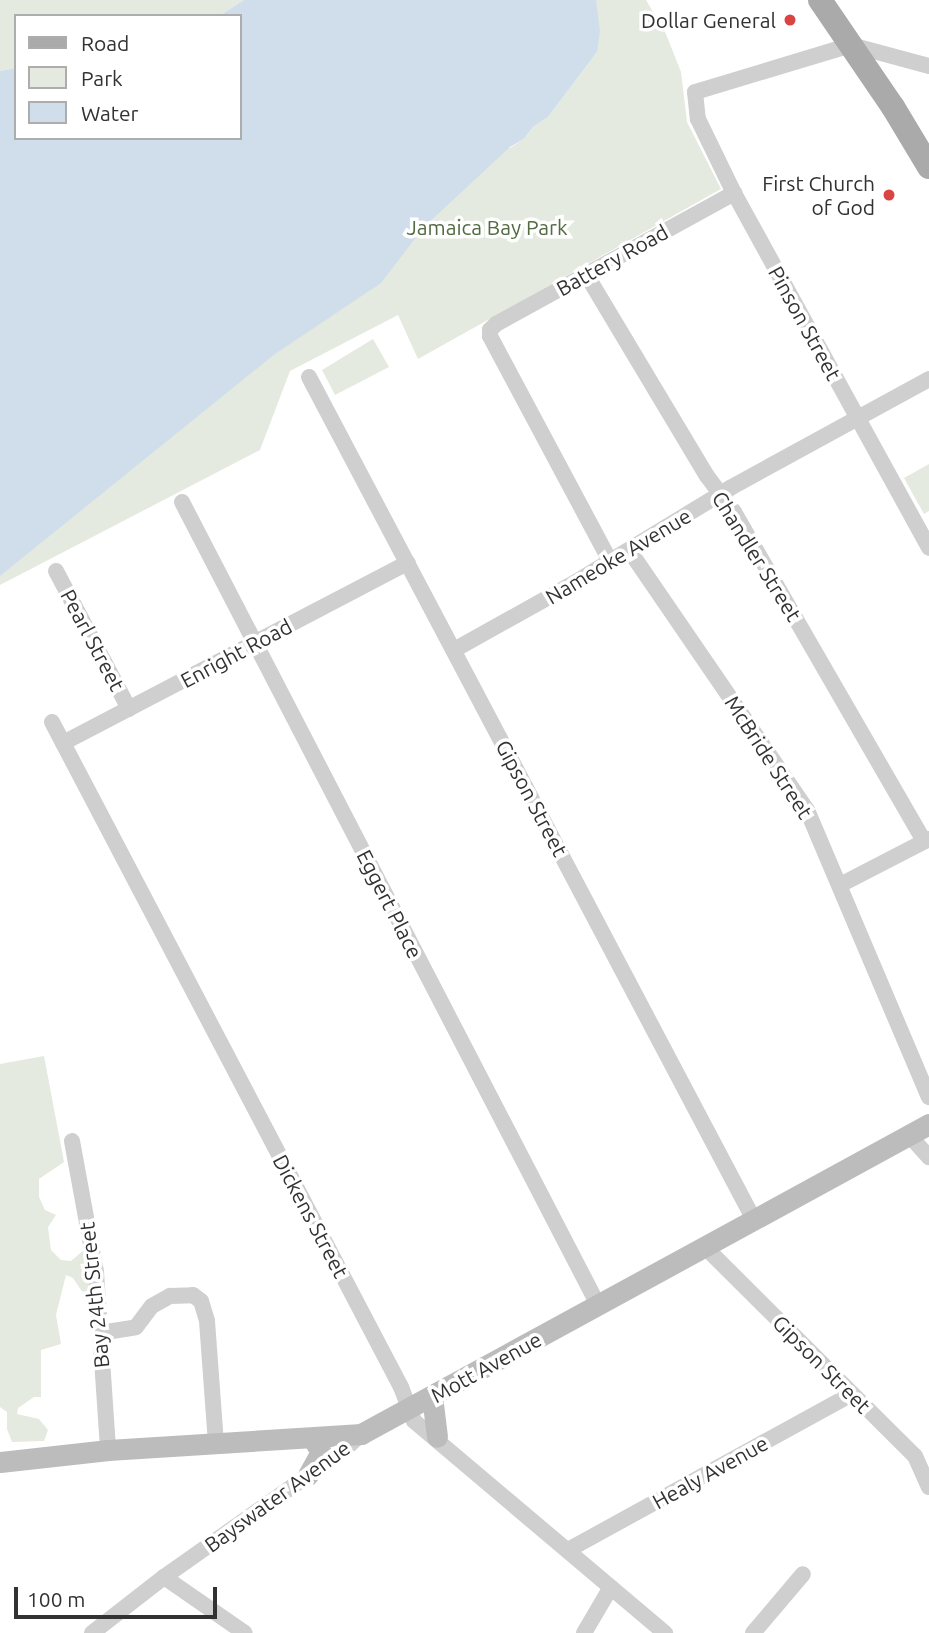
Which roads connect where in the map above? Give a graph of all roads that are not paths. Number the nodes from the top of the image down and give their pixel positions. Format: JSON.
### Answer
{"nodes":[{"id":1,"x":820,"y":0,"type":"edge"},
{"id":2,"x":851,"y":45,"type":"junction"},
{"id":3,"x":929,"y":66,"type":"edge"},
{"id":4,"x":929,"y":167,"type":"edge"},
{"id":5,"x":734,"y":193,"type":"junction"},
{"id":6,"x":586,"y":274,"type":"junction"},
{"id":7,"x":309,"y":377,"type":"dead end"},
{"id":8,"x":929,"y":379,"type":"edge"},
{"id":9,"x":858,"y":418,"type":"junction"},
{"id":10,"x":720,"y":494,"type":"junction"},
{"id":11,"x":182,"y":502,"type":"dead end"},
{"id":12,"x":929,"y":548,"type":"edge"},
{"id":13,"x":629,"y":550,"type":"junction"},
{"id":14,"x":610,"y":561,"type":"junction"},
{"id":15,"x":408,"y":563,"type":"junction"},
{"id":16,"x":57,"y":571,"type":"dead end"},
{"id":17,"x":255,"y":643,"type":"junction"},
{"id":18,"x":454,"y":650,"type":"junction"},
{"id":19,"x":129,"y":709,"type":"junction"},
{"id":20,"x":52,"y":722,"type":"dead end"},
{"id":21,"x":64,"y":743,"type":"junction"},
{"id":22,"x":927,"y":840,"type":"edge"},
{"id":23,"x":839,"y":886,"type":"junction"},
{"id":24,"x":929,"y":1097,"type":"edge"},
{"id":25,"x":929,"y":1124,"type":"edge"},
{"id":26,"x":909,"y":1135,"type":"junction"},
{"id":27,"x":72,"y":1141,"type":"dead end"},
{"id":28,"x":929,"y":1157,"type":"edge"},
{"id":29,"x":754,"y":1220,"type":"junction"},
{"id":30,"x":705,"y":1247,"type":"junction"},
{"id":31,"x":598,"y":1305,"type":"junction"},
{"id":32,"x":100,"y":1333,"type":"junction"},
{"id":33,"x":852,"y":1394,"type":"junction"},
{"id":34,"x":432,"y":1396,"type":"junction"},
{"id":35,"x":409,"y":1408,"type":"junction"},
{"id":36,"x":361,"y":1434,"type":"junction"},
{"id":37,"x":437,"y":1437,"type":"junction"},
{"id":38,"x":313,"y":1439,"type":"junction"},
{"id":39,"x":216,"y":1443,"type":"junction"},
{"id":40,"x":108,"y":1450,"type":"junction"},
{"id":41,"x":0,"y":1462,"type":"edge"},
{"id":42,"x":308,"y":1475,"type":"junction"},
{"id":43,"x":929,"y":1487,"type":"edge"},
{"id":44,"x":568,"y":1550,"type":"junction"},
{"id":45,"x":803,"y":1574,"type":"dead end"},
{"id":46,"x":164,"y":1577,"type":"junction"},
{"id":47,"x":611,"y":1587,"type":"junction"},
{"id":48,"x":92,"y":1633,"type":"edge"},
{"id":49,"x":245,"y":1633,"type":"edge"},
{"id":50,"x":584,"y":1633,"type":"edge"},
{"id":51,"x":665,"y":1633,"type":"edge"},
{"id":52,"x":753,"y":1633,"type":"edge"}],
"edges":[{"from":1,"to":2,"type":"main road"},
{"from":2,"to":3,"type":"street"},
{"from":2,"to":4,"type":"main road"},
{"from":2,"to":5,"type":"street","name":"Pinson Street"},
{"from":5,"to":6,"type":"street","name":"Battery Road"},
{"from":5,"to":9,"type":"street","name":"Pinson Street"},
{"from":6,"to":10,"type":"street","name":"Chandler Street"},
{"from":6,"to":14,"type":"street","name":"Battery Road"},
{"from":7,"to":15,"type":"street","name":"Gipson Street"},
{"from":8,"to":9,"type":"street","name":"Nameoke Avenue"},
{"from":9,"to":10,"type":"street","name":"Nameoke Avenue"},
{"from":9,"to":12,"type":"street","name":"Pinson Street"},
{"from":10,"to":13,"type":"street","name":"Nameoke Avenue"},
{"from":10,"to":22,"type":"street","name":"Chandler Street"},
{"from":11,"to":17,"type":"street","name":"Eggert Place"},
{"from":13,"to":14,"type":"street","name":"Nameoke Avenue"},
{"from":13,"to":23,"type":"street","name":"McBride Street"},
{"from":14,"to":18,"type":"street","name":"Nameoke Avenue"},
{"from":15,"to":17,"type":"street","name":"Enright Road"},
{"from":15,"to":18,"type":"street","name":"Gipson Street"},
{"from":16,"to":19,"type":"street","name":"Pearl Street"},
{"from":17,"to":19,"type":"street","name":"Enright Road"},
{"from":17,"to":31,"type":"street","name":"Eggert Place"},
{"from":18,"to":29,"type":"street","name":"Gipson Street"},
{"from":19,"to":21,"type":"street","name":"Enright Road"},
{"from":20,"to":21,"type":"street","name":"Dickens Street"},
{"from":21,"to":35,"type":"street","name":"Dickens Street"},
{"from":22,"to":23,"type":"street"},
{"from":23,"to":24,"type":"street","name":"McBride Street"},
{"from":25,"to":26,"type":"street","name":"Mott Avenue"},
{"from":26,"to":28,"type":"street"},
{"from":26,"to":29,"type":"street","name":"Mott Avenue"},
{"from":27,"to":32,"type":"street","name":"Bay 24th Street"},
{"from":29,"to":30,"type":"street","name":"Mott Avenue"},
{"from":30,"to":31,"type":"street","name":"Mott Avenue"},
{"from":30,"to":33,"type":"street","name":"Gipson Street"},
{"from":31,"to":34,"type":"street","name":"Mott Avenue"},
{"from":32,"to":39,"type":"street"},
{"from":32,"to":40,"type":"street","name":"Bay 24th Street"},
{"from":33,"to":43,"type":"street","name":"Gipson Street"},
{"from":33,"to":44,"type":"street","name":"Healy Avenue"},
{"from":34,"to":35,"type":"street","name":"Mott Avenue"},
{"from":34,"to":37,"type":"street"},
{"from":35,"to":36,"type":"street","name":"Mott Avenue"},
{"from":35,"to":37,"type":"street","name":"Dickens Street"},
{"from":36,"to":38,"type":"street","name":"Mott Avenue"},
{"from":36,"to":42,"type":"street","name":"Bayswater Avenue"},
{"from":37,"to":44,"type":"street","name":"Dickens Street"},
{"from":38,"to":39,"type":"street","name":"Mott Avenue"},
{"from":38,"to":42,"type":"street"},
{"from":39,"to":40,"type":"street","name":"Mott Avenue"},
{"from":40,"to":41,"type":"street","name":"Mott Avenue"},
{"from":42,"to":46,"type":"street","name":"Bayswater Avenue"},
{"from":44,"to":47,"type":"street","name":"Dickens Street"},
{"from":45,"to":52,"type":"street"},
{"from":46,"to":48,"type":"street","name":"Bayswater Avenue"},
{"from":46,"to":49,"type":"street"},
{"from":47,"to":50,"type":"street"},
{"from":47,"to":51,"type":"street","name":"Dickens Street"}]}
